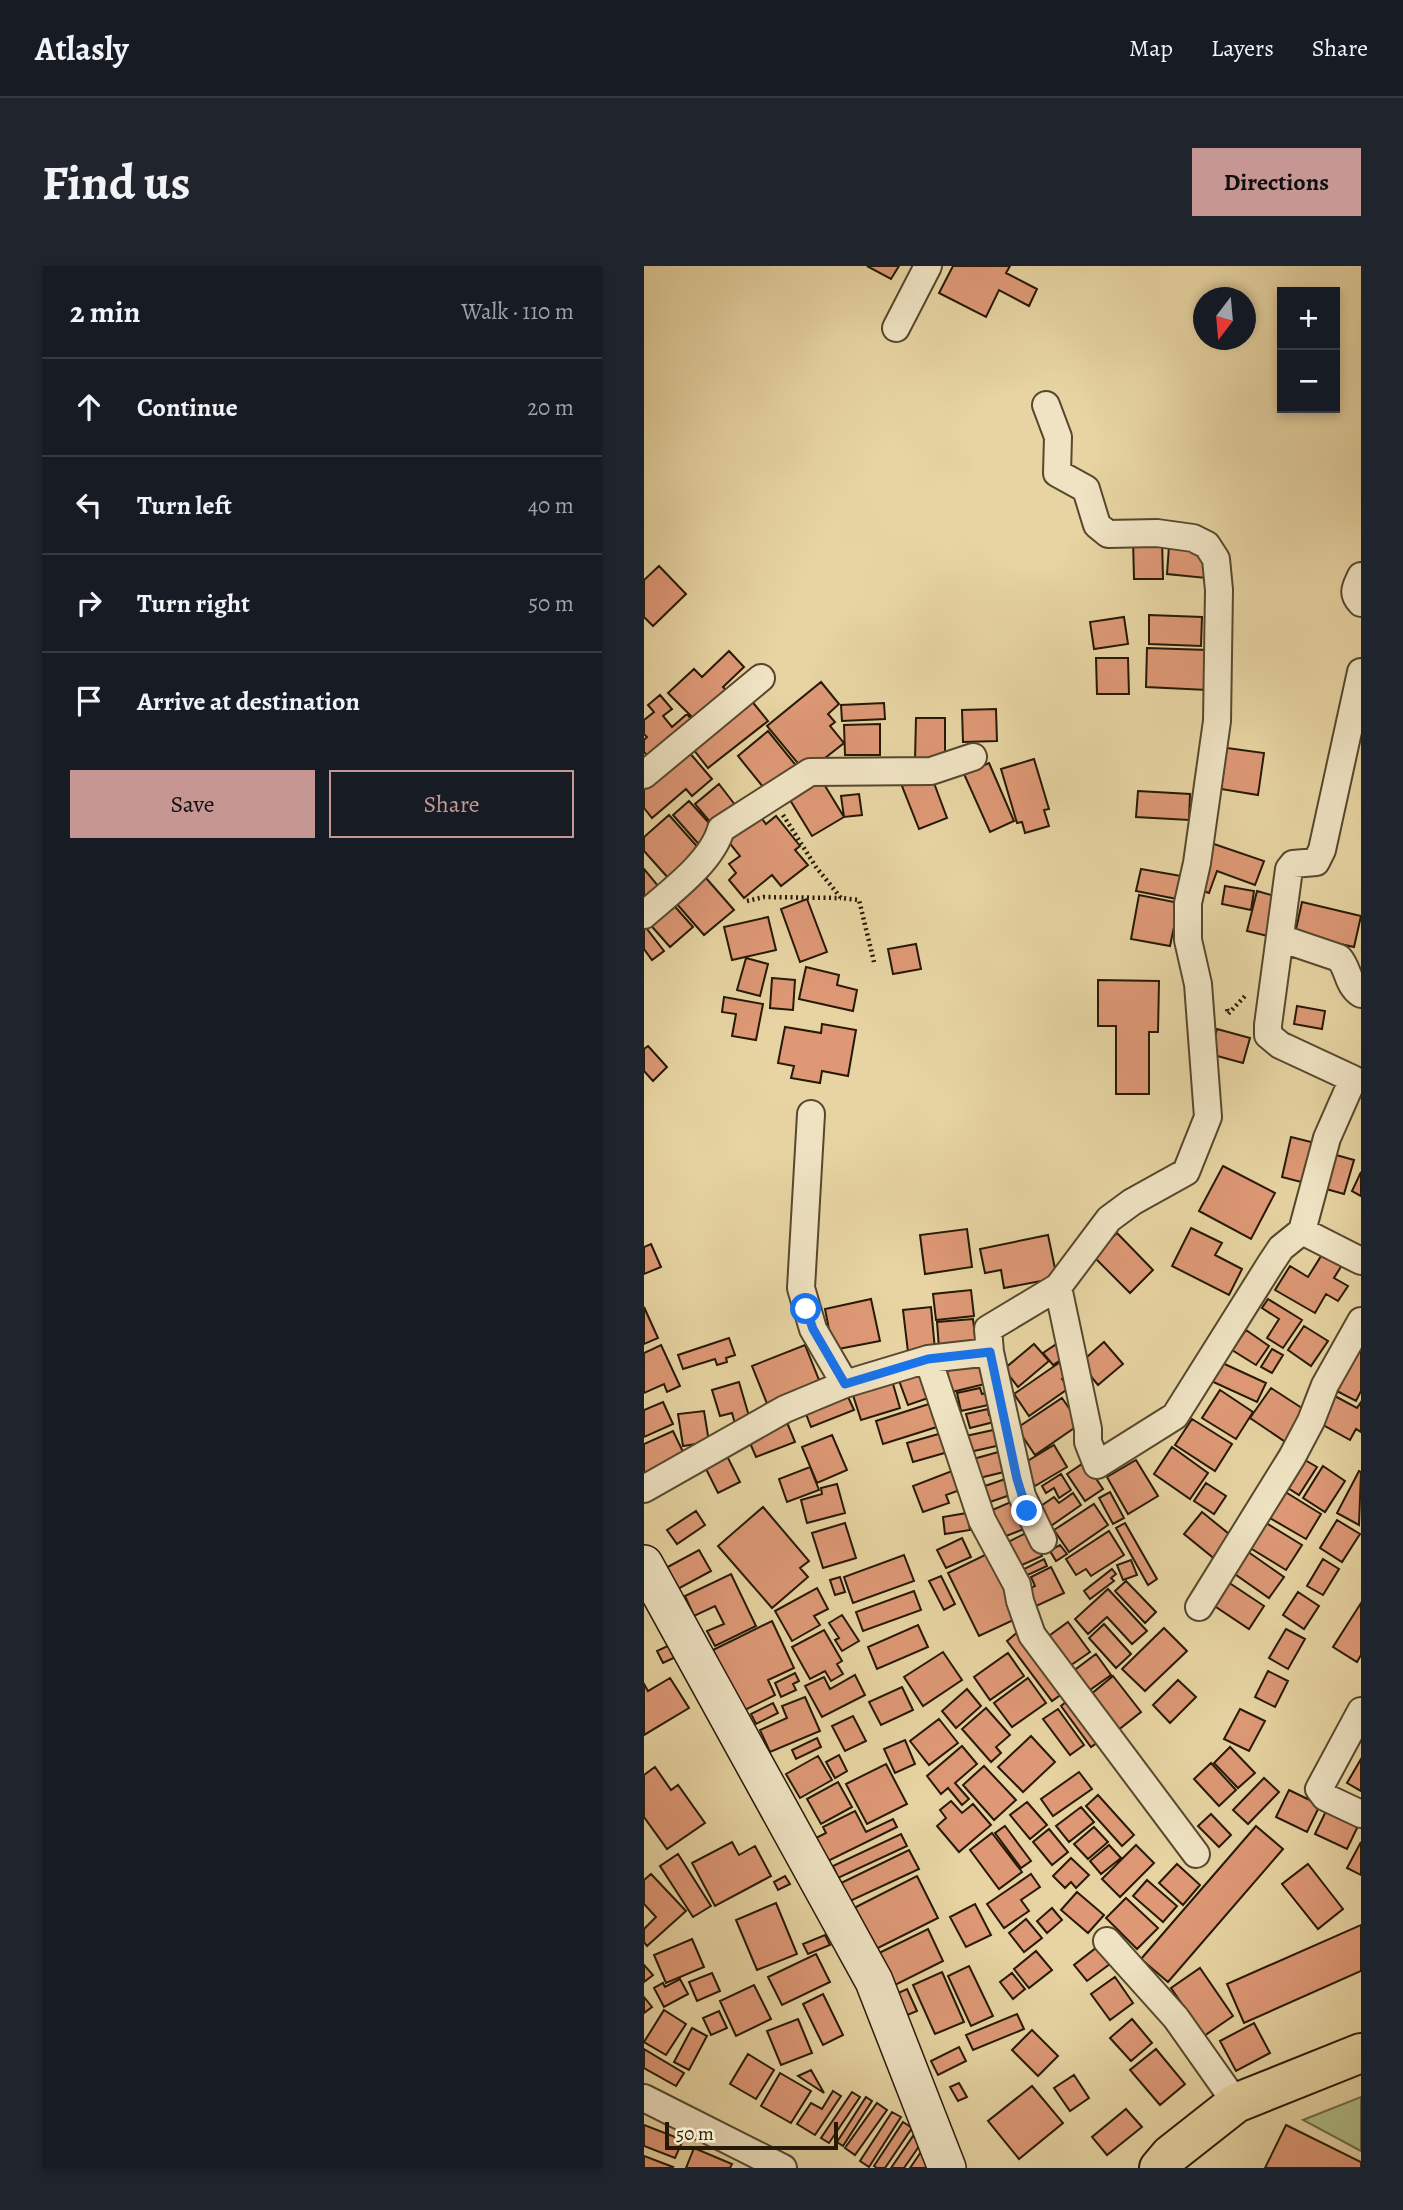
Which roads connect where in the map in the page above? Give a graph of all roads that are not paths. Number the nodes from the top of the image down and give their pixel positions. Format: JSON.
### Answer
{"nodes":[{"id":1,"x":928,"y":266,"type":"edge"},
{"id":2,"x":896,"y":328,"type":"dead end"},
{"id":3,"x":1045,"y":405,"type":"dead end"},
{"id":4,"x":1361,"y":576,"type":"edge"},
{"id":5,"x":1361,"y":603,"type":"edge"},
{"id":6,"x":1361,"y":672,"type":"edge"},
{"id":7,"x":761,"y":678,"type":"dead end"},
{"id":8,"x":973,"y":757,"type":"dead end"},
{"id":9,"x":644,"y":775,"type":"edge"},
{"id":10,"x":644,"y":915,"type":"edge"},
{"id":11,"x":1278,"y":951,"type":"junction"},
{"id":12,"x":1361,"y":994,"type":"edge"},
{"id":13,"x":811,"y":1114,"type":"dead end"},
{"id":14,"x":1301,"y":1231,"type":"junction"},
{"id":15,"x":1361,"y":1261,"type":"edge"},
{"id":16,"x":1058,"y":1287,"type":"junction"},
{"id":17,"x":1361,"y":1321,"type":"edge"},
{"id":18,"x":990,"y":1352,"type":"junction"},
{"id":19,"x":928,"y":1359,"type":"junction"},
{"id":20,"x":845,"y":1384,"type":"junction"},
{"id":21,"x":644,"y":1489,"type":"edge"},
{"id":22,"x":1044,"y":1540,"type":"dead end"},
{"id":23,"x":644,"y":1564,"type":"edge"},
{"id":24,"x":1199,"y":1607,"type":"dead end"},
{"id":25,"x":1361,"y":1711,"type":"edge"},
{"id":26,"x":1361,"y":1814,"type":"edge"},
{"id":27,"x":1196,"y":1854,"type":"dead end"},
{"id":28,"x":1107,"y":1941,"type":"dead end"},
{"id":29,"x":1361,"y":2053,"type":"edge"},
{"id":30,"x":644,"y":2098,"type":"edge"},
{"id":31,"x":1236,"y":2103,"type":"junction"},
{"id":32,"x":783,"y":2168,"type":"edge"},
{"id":33,"x":947,"y":2168,"type":"edge"},
{"id":34,"x":1159,"y":2168,"type":"edge"}],
"edges":[{"from":1,"to":2,"type":"street"},
{"from":3,"to":16,"type":"street"},
{"from":4,"to":5,"type":"street"},
{"from":6,"to":11,"type":"street"},
{"from":7,"to":9,"type":"street"},
{"from":8,"to":10,"type":"street"},
{"from":11,"to":12,"type":"street"},
{"from":11,"to":14,"type":"street"},
{"from":13,"to":20,"type":"street"},
{"from":14,"to":15,"type":"street"},
{"from":14,"to":16,"type":"street"},
{"from":16,"to":18,"type":"street"},
{"from":17,"to":24,"type":"street"},
{"from":18,"to":19,"type":"street"},
{"from":18,"to":22,"type":"street"},
{"from":19,"to":20,"type":"street"},
{"from":19,"to":27,"type":"street"},
{"from":20,"to":21,"type":"street"},
{"from":23,"to":33,"type":"street"},
{"from":25,"to":26,"type":"street"},
{"from":28,"to":31,"type":"street"},
{"from":29,"to":31,"type":"highway"},
{"from":30,"to":32,"type":"street"},
{"from":31,"to":34,"type":"highway"}]}
